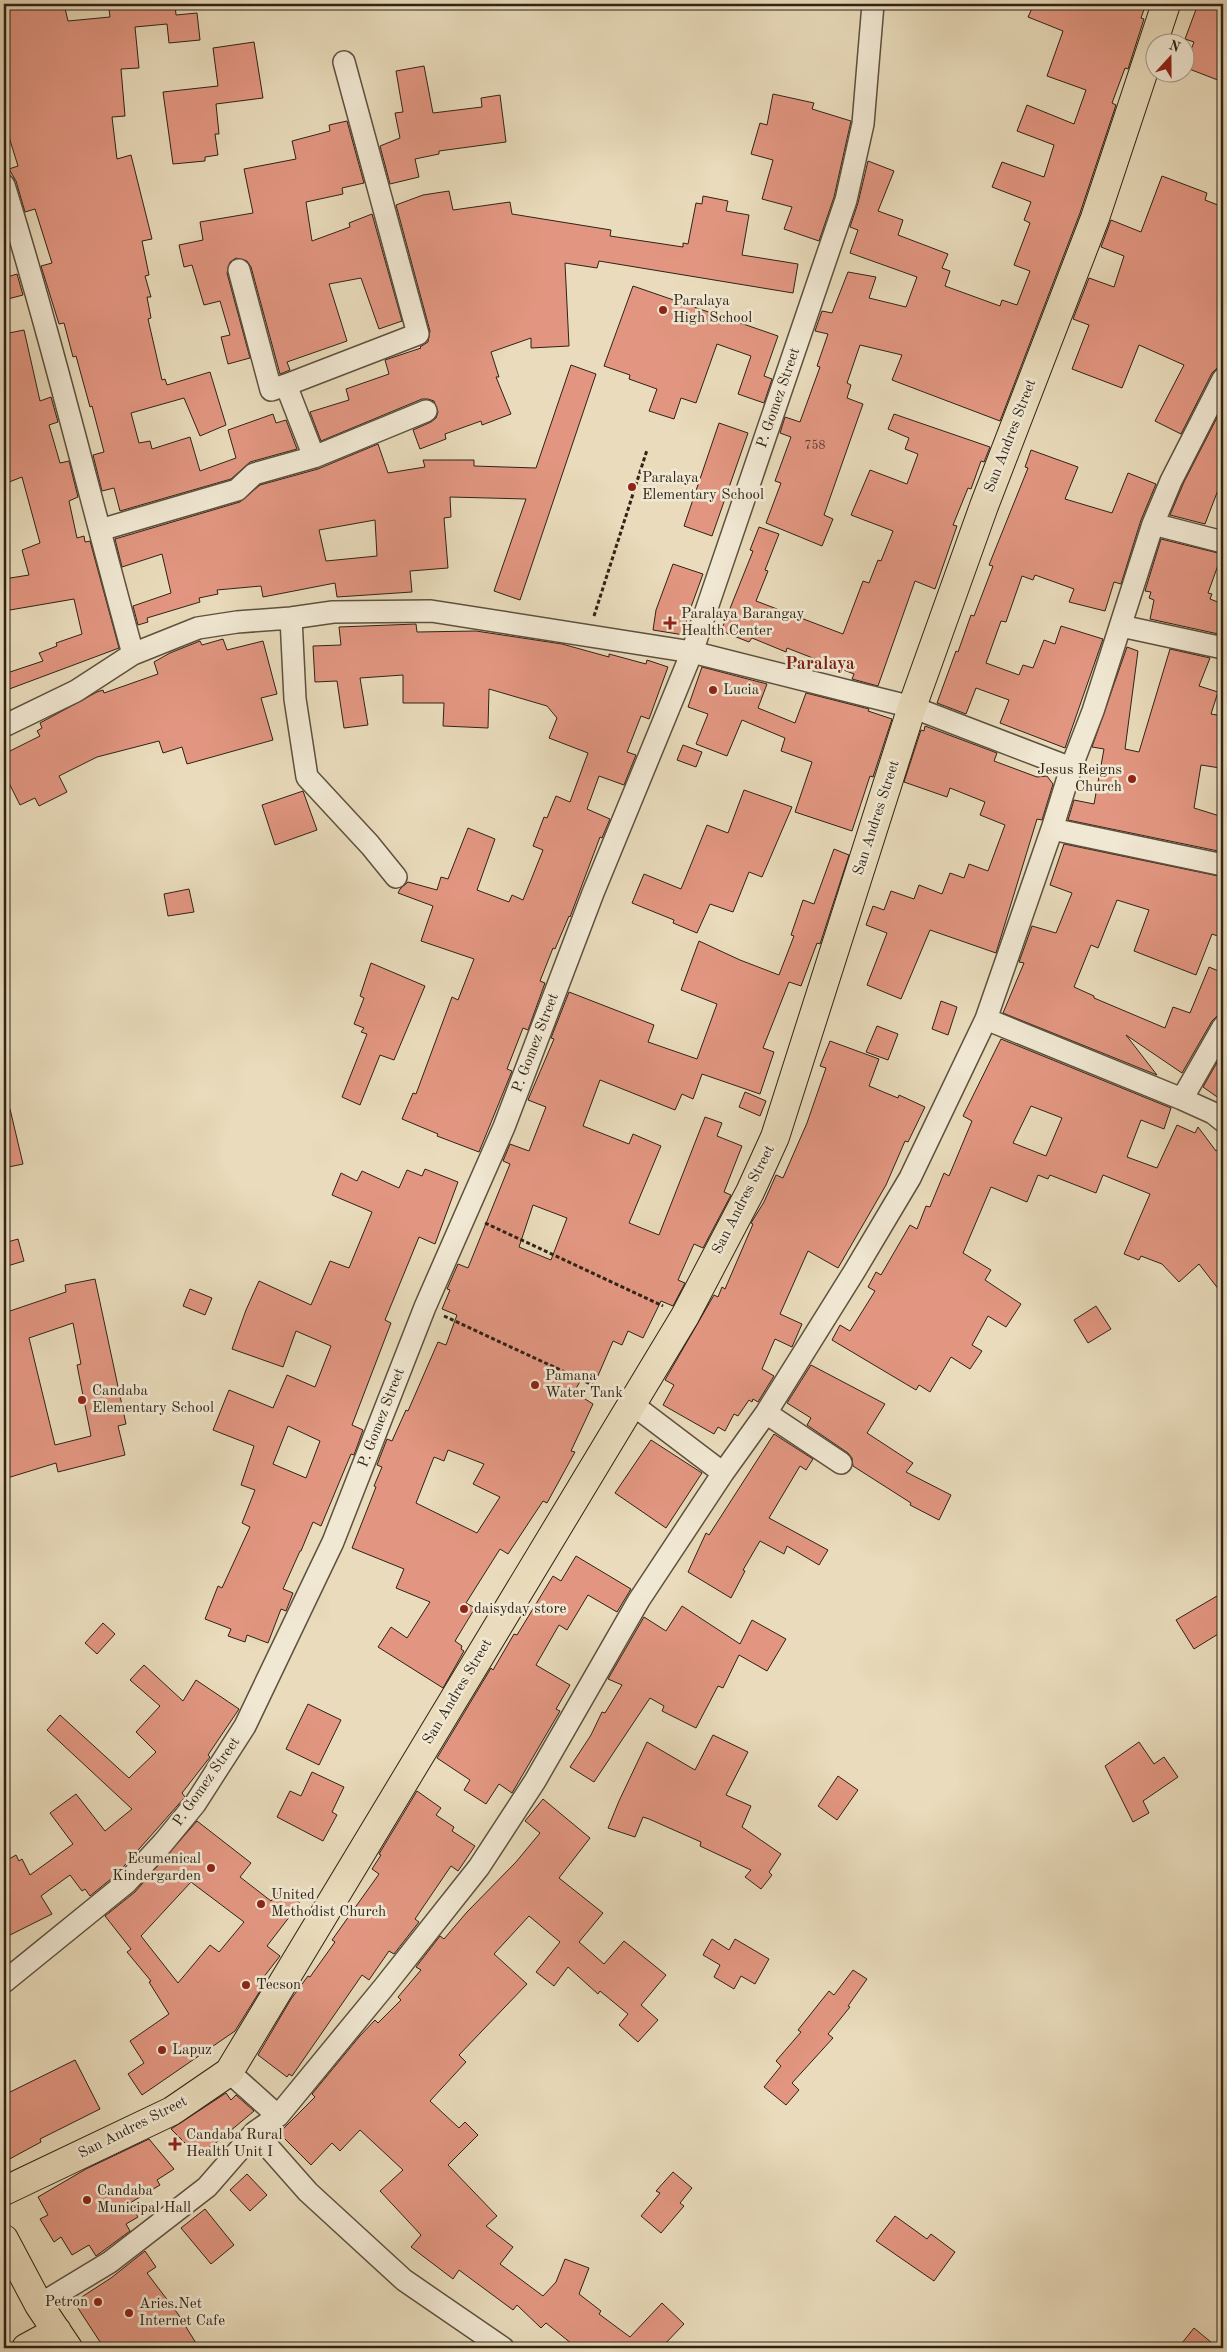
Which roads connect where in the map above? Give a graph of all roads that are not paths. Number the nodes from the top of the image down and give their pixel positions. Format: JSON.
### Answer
{"nodes":[{"id":1,"x":873,"y":4,"type":"edge"},
{"id":2,"x":1166,"y":4,"type":"edge"},
{"id":3,"x":344,"y":62,"type":"dead end"},
{"id":4,"x":4,"y":185,"type":"edge"},
{"id":5,"x":240,"y":270,"type":"dead end"},
{"id":6,"x":1223,"y":380,"type":"edge"},
{"id":7,"x":286,"y":385,"type":"junction"},
{"id":8,"x":426,"y":411,"type":"dead end"},
{"id":9,"x":314,"y":457,"type":"junction"},
{"id":10,"x":1153,"y":524,"type":"junction"},
{"id":11,"x":100,"y":530,"type":"junction"},
{"id":12,"x":1223,"y":542,"type":"edge"},
{"id":13,"x":291,"y":618,"type":"junction"},
{"id":14,"x":1122,"y":626,"type":"junction"},
{"id":15,"x":1223,"y":648,"type":"edge"},
{"id":16,"x":692,"y":652,"type":"junction"},
{"id":17,"x":133,"y":654,"type":"junction"},
{"id":18,"x":912,"y":707,"type":"junction"},
{"id":19,"x":4,"y":726,"type":"edge"},
{"id":20,"x":1071,"y":768,"type":"junction"},
{"id":21,"x":1052,"y":829,"type":"junction"},
{"id":22,"x":1223,"y":865,"type":"edge"},
{"id":23,"x":396,"y":877,"type":"dead end"},
{"id":24,"x":986,"y":1019,"type":"junction"},
{"id":25,"x":1223,"y":1027,"type":"edge"},
{"id":26,"x":1182,"y":1099,"type":"junction"},
{"id":27,"x":1223,"y":1121,"type":"edge"},
{"id":28,"x":632,"y":1404,"type":"junction"},
{"id":29,"x":766,"y":1413,"type":"junction"},
{"id":30,"x":841,"y":1463,"type":"dead end"},
{"id":31,"x":723,"y":1472,"type":"junction"},
{"id":32,"x":4,"y":1982,"type":"edge"},
{"id":33,"x":229,"y":2072,"type":"junction"},
{"id":34,"x":278,"y":2116,"type":"junction"},
{"id":35,"x":255,"y":2132,"type":"junction"},
{"id":36,"x":4,"y":2191,"type":"edge"},
{"id":37,"x":4,"y":2239,"type":"edge"},
{"id":38,"x":39,"y":2305,"type":"junction"},
{"id":39,"x":62,"y":2340,"type":"edge"},
{"id":40,"x":26,"y":2348,"type":"edge"},
{"id":41,"x":503,"y":2348,"type":"edge"}],
"edges":[{"from":1,"to":16,"type":"street","name":"P. Gomez Street"},
{"from":2,"to":18,"type":"main road","name":"San Andres Street"},
{"from":3,"to":7,"type":"street"},
{"from":4,"to":11,"type":"street"},
{"from":5,"to":7,"type":"street"},
{"from":6,"to":10,"type":"street"},
{"from":7,"to":9,"type":"street"},
{"from":8,"to":9,"type":"street"},
{"from":9,"to":11,"type":"street"},
{"from":10,"to":12,"type":"street"},
{"from":10,"to":14,"type":"street"},
{"from":11,"to":17,"type":"street"},
{"from":13,"to":16,"type":"street"},
{"from":13,"to":17,"type":"street"},
{"from":13,"to":23,"type":"street"},
{"from":14,"to":15,"type":"street"},
{"from":14,"to":20,"type":"street"},
{"from":16,"to":18,"type":"street"},
{"from":16,"to":32,"type":"street","name":"P. Gomez Street"},
{"from":17,"to":19,"type":"street"},
{"from":18,"to":20,"type":"street"},
{"from":18,"to":28,"type":"main road","name":"San Andres Street"},
{"from":20,"to":21,"type":"street"},
{"from":21,"to":22,"type":"street"},
{"from":21,"to":24,"type":"street"},
{"from":24,"to":26,"type":"street"},
{"from":24,"to":29,"type":"street"},
{"from":25,"to":26,"type":"street"},
{"from":26,"to":27,"type":"street"},
{"from":28,"to":31,"type":"street"},
{"from":28,"to":33,"type":"main road","name":"San Andres Street"},
{"from":29,"to":30,"type":"street"},
{"from":29,"to":31,"type":"street"},
{"from":31,"to":34,"type":"street"},
{"from":33,"to":34,"type":"street"},
{"from":33,"to":36,"type":"main road","name":"San Andres Street"},
{"from":34,"to":35,"type":"street"},
{"from":35,"to":38,"type":"street"},
{"from":35,"to":41,"type":"street"},
{"from":37,"to":38,"type":"main road"},
{"from":38,"to":39,"type":"main road"},
{"from":39,"to":40,"type":"main road"}]}
